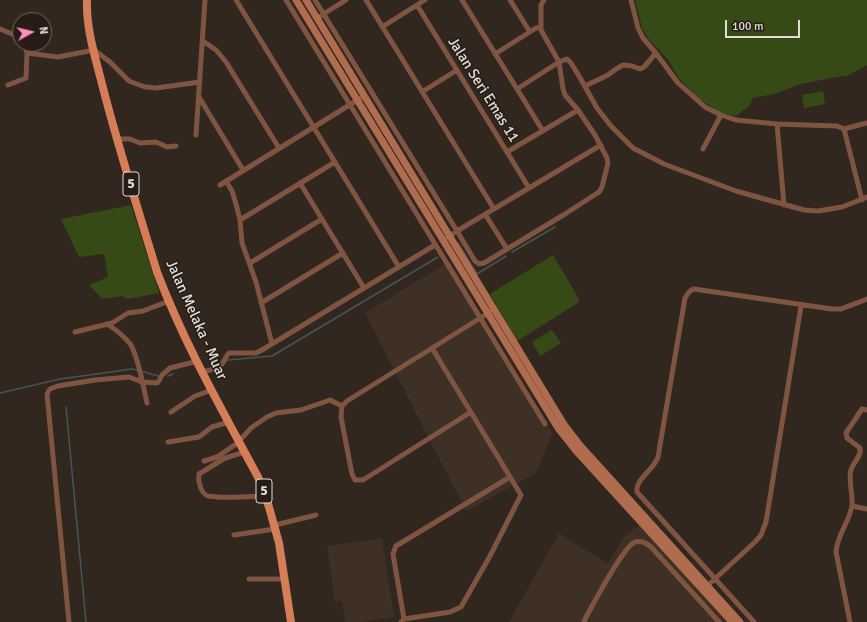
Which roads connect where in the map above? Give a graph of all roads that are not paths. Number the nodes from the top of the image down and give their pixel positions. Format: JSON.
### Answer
{"nodes":[{"id":1,"x":87,"y":0,"type":"edge"},
{"id":2,"x":205,"y":0,"type":"edge"},
{"id":3,"x":236,"y":0,"type":"edge"},
{"id":4,"x":286,"y":0,"type":"edge"},
{"id":5,"x":296,"y":0,"type":"edge"},
{"id":6,"x":306,"y":0,"type":"edge"},
{"id":7,"x":315,"y":0,"type":"edge"},
{"id":8,"x":346,"y":0,"type":"edge"},
{"id":9,"x":366,"y":0,"type":"edge"},
{"id":10,"x":425,"y":0,"type":"edge"},
{"id":11,"x":462,"y":0,"type":"edge"},
{"id":12,"x":510,"y":0,"type":"edge"},
{"id":13,"x":544,"y":0,"type":"edge"},
{"id":14,"x":631,"y":0,"type":"edge"},
{"id":15,"x":417,"y":5,"type":"junction"},
{"id":16,"x":324,"y":14,"type":"junction"},
{"id":17,"x":317,"y":18,"type":"junction"},
{"id":18,"x":382,"y":27,"type":"junction"},
{"id":19,"x":541,"y":27,"type":"junction"},
{"id":20,"x":0,"y":29,"type":"edge"},
{"id":21,"x":530,"y":32,"type":"junction"},
{"id":22,"x":12,"y":34,"type":"edge"},
{"id":23,"x":203,"y":41,"type":"junction"},
{"id":24,"x":94,"y":50,"type":"junction"},
{"id":25,"x":27,"y":53,"type":"joint"},
{"id":26,"x":656,"y":53,"type":"junction"},
{"id":27,"x":495,"y":54,"type":"junction"},
{"id":28,"x":559,"y":62,"type":"junction"},
{"id":29,"x":457,"y":70,"type":"junction"},
{"id":30,"x":200,"y":82,"type":"junction"},
{"id":31,"x":8,"y":86,"type":"dead end"},
{"id":32,"x":585,"y":86,"type":"junction"},
{"id":33,"x":517,"y":89,"type":"junction"},
{"id":34,"x":422,"y":92,"type":"junction"},
{"id":35,"x":364,"y":96,"type":"junction"},
{"id":36,"x":198,"y":97,"type":"junction"},
{"id":37,"x":357,"y":101,"type":"junction"},
{"id":38,"x":350,"y":105,"type":"junction"},
{"id":39,"x":578,"y":110,"type":"junction"},
{"id":40,"x":721,"y":115,"type":"junction"},
{"id":41,"x":867,"y":123,"type":"edge"},
{"id":42,"x":778,"y":124,"type":"junction"},
{"id":43,"x":314,"y":127,"type":"junction"},
{"id":44,"x":844,"y":129,"type":"junction"},
{"id":45,"x":543,"y":131,"type":"junction"},
{"id":46,"x":196,"y":135,"type":"dead end"},
{"id":47,"x":117,"y":139,"type":"junction"},
{"id":48,"x":601,"y":145,"type":"junction"},
{"id":49,"x":176,"y":146,"type":"dead end"},
{"id":50,"x":279,"y":148,"type":"junction"},
{"id":51,"x":703,"y":148,"type":"dead end"},
{"id":52,"x":507,"y":152,"type":"junction"},
{"id":53,"x":335,"y":162,"type":"junction"},
{"id":54,"x":244,"y":170,"type":"junction"},
{"id":55,"x":226,"y":181,"type":"junction"},
{"id":56,"x":300,"y":183,"type":"junction"},
{"id":57,"x":220,"y":184,"type":"dead end"},
{"id":58,"x":529,"y":188,"type":"junction"},
{"id":59,"x":864,"y":198,"type":"edge"},
{"id":60,"x":784,"y":205,"type":"junction"},
{"id":61,"x":494,"y":209,"type":"junction"},
{"id":62,"x":485,"y":214,"type":"junction"},
{"id":63,"x":322,"y":219,"type":"junction"},
{"id":64,"x":240,"y":220,"type":"junction"},
{"id":65,"x":456,"y":231,"type":"junction"},
{"id":66,"x":449,"y":236,"type":"junction"},
{"id":67,"x":442,"y":240,"type":"junction"},
{"id":68,"x":435,"y":245,"type":"junction"},
{"id":69,"x":507,"y":249,"type":"junction"},
{"id":70,"x":343,"y":253,"type":"junction"},
{"id":71,"x":250,"y":263,"type":"junction"},
{"id":72,"x":399,"y":267,"type":"junction"},
{"id":73,"x":364,"y":288,"type":"junction"},
{"id":74,"x":867,"y":299,"type":"edge"},
{"id":75,"x":169,"y":301,"type":"junction"},
{"id":76,"x":261,"y":303,"type":"junction"},
{"id":77,"x":801,"y":306,"type":"junction"},
{"id":78,"x":494,"y":309,"type":"junction"},
{"id":79,"x":487,"y":313,"type":"junction"},
{"id":80,"x":480,"y":318,"type":"junction"},
{"id":81,"x":107,"y":324,"type":"junction"},
{"id":82,"x":75,"y":332,"type":"dead end"},
{"id":83,"x":272,"y":344,"type":"junction"},
{"id":84,"x":432,"y":348,"type":"junction"},
{"id":85,"x":198,"y":362,"type":"junction"},
{"id":86,"x":203,"y":372,"type":"junction"},
{"id":87,"x":141,"y":380,"type":"junction"},
{"id":88,"x":212,"y":390,"type":"junction"},
{"id":89,"x":147,"y":403,"type":"dead end"},
{"id":90,"x":342,"y":406,"type":"junction"},
{"id":91,"x":867,"y":410,"type":"edge"},
{"id":92,"x":171,"y":412,"type":"dead end"},
{"id":93,"x":471,"y":412,"type":"junction"},
{"id":94,"x":229,"y":422,"type":"junction"},
{"id":95,"x":545,"y":424,"type":"dead end"},
{"id":96,"x":168,"y":442,"type":"dead end"},
{"id":97,"x":239,"y":442,"type":"junction"},
{"id":98,"x":245,"y":452,"type":"junction"},
{"id":99,"x":204,"y":461,"type":"dead end"},
{"id":100,"x":510,"y":477,"type":"junction"},
{"id":101,"x":266,"y":496,"type":"junction"},
{"id":102,"x":852,"y":506,"type":"junction"},
{"id":103,"x":867,"y":509,"type":"edge"},
{"id":104,"x":316,"y":515,"type":"dead end"},
{"id":105,"x":275,"y":527,"type":"junction"},
{"id":106,"x":234,"y":535,"type":"dead end"},
{"id":107,"x":284,"y":578,"type":"junction"},
{"id":108,"x":249,"y":579,"type":"dead end"},
{"id":109,"x":715,"y":579,"type":"junction"},
{"id":110,"x":705,"y":588,"type":"junction"},
{"id":111,"x":403,"y":620,"type":"edge"},
{"id":112,"x":69,"y":622,"type":"edge"},
{"id":113,"x":291,"y":622,"type":"edge"},
{"id":114,"x":584,"y":622,"type":"edge"},
{"id":115,"x":719,"y":622,"type":"edge"},
{"id":116,"x":732,"y":622,"type":"edge"},
{"id":117,"x":740,"y":622,"type":"edge"},
{"id":118,"x":754,"y":622,"type":"edge"},
{"id":119,"x":850,"y":622,"type":"edge"}],
"edges":[{"from":1,"to":24,"type":"main road","name":"Jalan Melaka - Muar","number":"5"},
{"from":2,"to":23,"type":"street"},
{"from":3,"to":43,"type":"street"},
{"from":4,"to":38,"type":"street"},
{"from":5,"to":37,"type":"street"},
{"from":6,"to":17,"type":"street"},
{"from":7,"to":16,"type":"street"},
{"from":8,"to":16,"type":"street"},
{"from":9,"to":18,"type":"street"},
{"from":10,"to":15,"type":"street"},
{"from":11,"to":27,"type":"street"},
{"from":12,"to":21,"type":"street"},
{"from":13,"to":19,"type":"street"},
{"from":14,"to":26,"type":"street"},
{"from":15,"to":18,"type":"street"},
{"from":15,"to":29,"type":"street","name":"Jalan Seri Emas 11"},
{"from":16,"to":17,"type":"street"},
{"from":16,"to":65,"type":"street"},
{"from":17,"to":35,"type":"street"},
{"from":18,"to":34,"type":"street"},
{"from":19,"to":21,"type":"street"},
{"from":19,"to":28,"type":"street"},
{"from":20,"to":22,"type":"street"},
{"from":21,"to":27,"type":"street"},
{"from":23,"to":30,"type":"street"},
{"from":23,"to":50,"type":"street"},
{"from":24,"to":25,"type":"street"},
{"from":24,"to":30,"type":"street"},
{"from":24,"to":47,"type":"main road","name":"Jalan Melaka - Muar","number":"5"},
{"from":25,"to":31,"type":"street"},
{"from":26,"to":32,"type":"street"},
{"from":26,"to":40,"type":"street"},
{"from":27,"to":33,"type":"street"},
{"from":28,"to":32,"type":"street"},
{"from":28,"to":33,"type":"street"},
{"from":28,"to":39,"type":"street"},
{"from":29,"to":34,"type":"street"},
{"from":29,"to":52,"type":"street","name":"Jalan Seri Emas 11"},
{"from":30,"to":36,"type":"street"},
{"from":32,"to":60,"type":"street"},
{"from":33,"to":45,"type":"street"},
{"from":34,"to":61,"type":"street"},
{"from":35,"to":37,"type":"street"},
{"from":35,"to":66,"type":"street"},
{"from":36,"to":46,"type":"street"},
{"from":36,"to":54,"type":"street"},
{"from":37,"to":38,"type":"street"},
{"from":37,"to":67,"type":"street"},
{"from":38,"to":43,"type":"street"},
{"from":38,"to":68,"type":"street"},
{"from":39,"to":45,"type":"street"},
{"from":39,"to":48,"type":"street"},
{"from":40,"to":42,"type":"street"},
{"from":40,"to":51,"type":"street"},
{"from":41,"to":44,"type":"street"},
{"from":42,"to":44,"type":"street"},
{"from":42,"to":60,"type":"street"},
{"from":43,"to":50,"type":"street"},
{"from":43,"to":53,"type":"street"},
{"from":44,"to":59,"type":"street"},
{"from":45,"to":52,"type":"street"},
{"from":47,"to":49,"type":"street"},
{"from":47,"to":75,"type":"main road","name":"Jalan Melaka - Muar","number":"5"},
{"from":48,"to":58,"type":"street"},
{"from":48,"to":69,"type":"street"},
{"from":50,"to":54,"type":"street"},
{"from":52,"to":58,"type":"street","name":"Jalan Seri Emas 11"},
{"from":53,"to":56,"type":"street"},
{"from":53,"to":72,"type":"street"},
{"from":54,"to":55,"type":"street"},
{"from":55,"to":57,"type":"street"},
{"from":55,"to":64,"type":"street"},
{"from":56,"to":63,"type":"street"},
{"from":56,"to":64,"type":"street"},
{"from":58,"to":61,"type":"street"},
{"from":59,"to":60,"type":"street"},
{"from":61,"to":62,"type":"street"},
{"from":62,"to":65,"type":"street"},
{"from":62,"to":69,"type":"street"},
{"from":63,"to":70,"type":"street"},
{"from":63,"to":71,"type":"street"},
{"from":64,"to":71,"type":"street"},
{"from":65,"to":66,"type":"street"},
{"from":65,"to":69,"type":"street"},
{"from":66,"to":67,"type":"street"},
{"from":66,"to":78,"type":"street"},
{"from":67,"to":79,"type":"street"},
{"from":68,"to":72,"type":"street"},
{"from":68,"to":80,"type":"street"},
{"from":70,"to":73,"type":"street"},
{"from":70,"to":76,"type":"street"},
{"from":71,"to":76,"type":"street"},
{"from":72,"to":73,"type":"street"},
{"from":73,"to":83,"type":"street"},
{"from":74,"to":77,"type":"street"},
{"from":75,"to":81,"type":"street"},
{"from":75,"to":85,"type":"main road","name":"Jalan Melaka - Muar","number":"5"},
{"from":76,"to":83,"type":"street"},
{"from":77,"to":109,"type":"street"},
{"from":77,"to":109,"type":"street"},
{"from":78,"to":79,"type":"street"},
{"from":78,"to":110,"type":"street"},
{"from":79,"to":80,"type":"street"},
{"from":79,"to":110,"type":"street"},
{"from":80,"to":84,"type":"street"},
{"from":80,"to":95,"type":"street"},
{"from":81,"to":82,"type":"street"},
{"from":81,"to":87,"type":"street"},
{"from":83,"to":86,"type":"street"},
{"from":84,"to":90,"type":"street"},
{"from":84,"to":93,"type":"street"},
{"from":85,"to":86,"type":"main road","name":"Jalan Melaka - Muar","number":"5"},
{"from":85,"to":87,"type":"street"},
{"from":86,"to":88,"type":"main road","name":"Jalan Melaka - Muar","number":"5"},
{"from":87,"to":89,"type":"street"},
{"from":87,"to":112,"type":"street"},
{"from":88,"to":92,"type":"street"},
{"from":88,"to":94,"type":"main road","name":"Jalan Melaka - Muar","number":"5"},
{"from":90,"to":93,"type":"street"},
{"from":90,"to":97,"type":"street"},
{"from":91,"to":102,"type":"street"},
{"from":93,"to":100,"type":"street"},
{"from":94,"to":96,"type":"street"},
{"from":94,"to":97,"type":"main road","name":"Jalan Melaka - Muar","number":"5"},
{"from":97,"to":98,"type":"main road","name":"Jalan Melaka - Muar","number":"5"},
{"from":97,"to":99,"type":"street"},
{"from":98,"to":101,"type":"main road","name":"Jalan Melaka - Muar","number":"5"},
{"from":98,"to":101,"type":"street"},
{"from":100,"to":111,"type":"street"},
{"from":100,"to":111,"type":"street"},
{"from":101,"to":105,"type":"main road","name":"Jalan Melaka - Muar","number":"5"},
{"from":102,"to":103,"type":"street"},
{"from":102,"to":119,"type":"street"},
{"from":104,"to":105,"type":"street"},
{"from":105,"to":106,"type":"street"},
{"from":105,"to":107,"type":"main road","name":"Jalan Melaka - Muar","number":"5"},
{"from":107,"to":108,"type":"street"},
{"from":107,"to":113,"type":"main road","name":"Jalan Melaka - Muar","number":"5"},
{"from":109,"to":110,"type":"street"},
{"from":109,"to":118,"type":"street"},
{"from":110,"to":116,"type":"street"},
{"from":110,"to":117,"type":"street"},
{"from":114,"to":115,"type":"street"}]}
